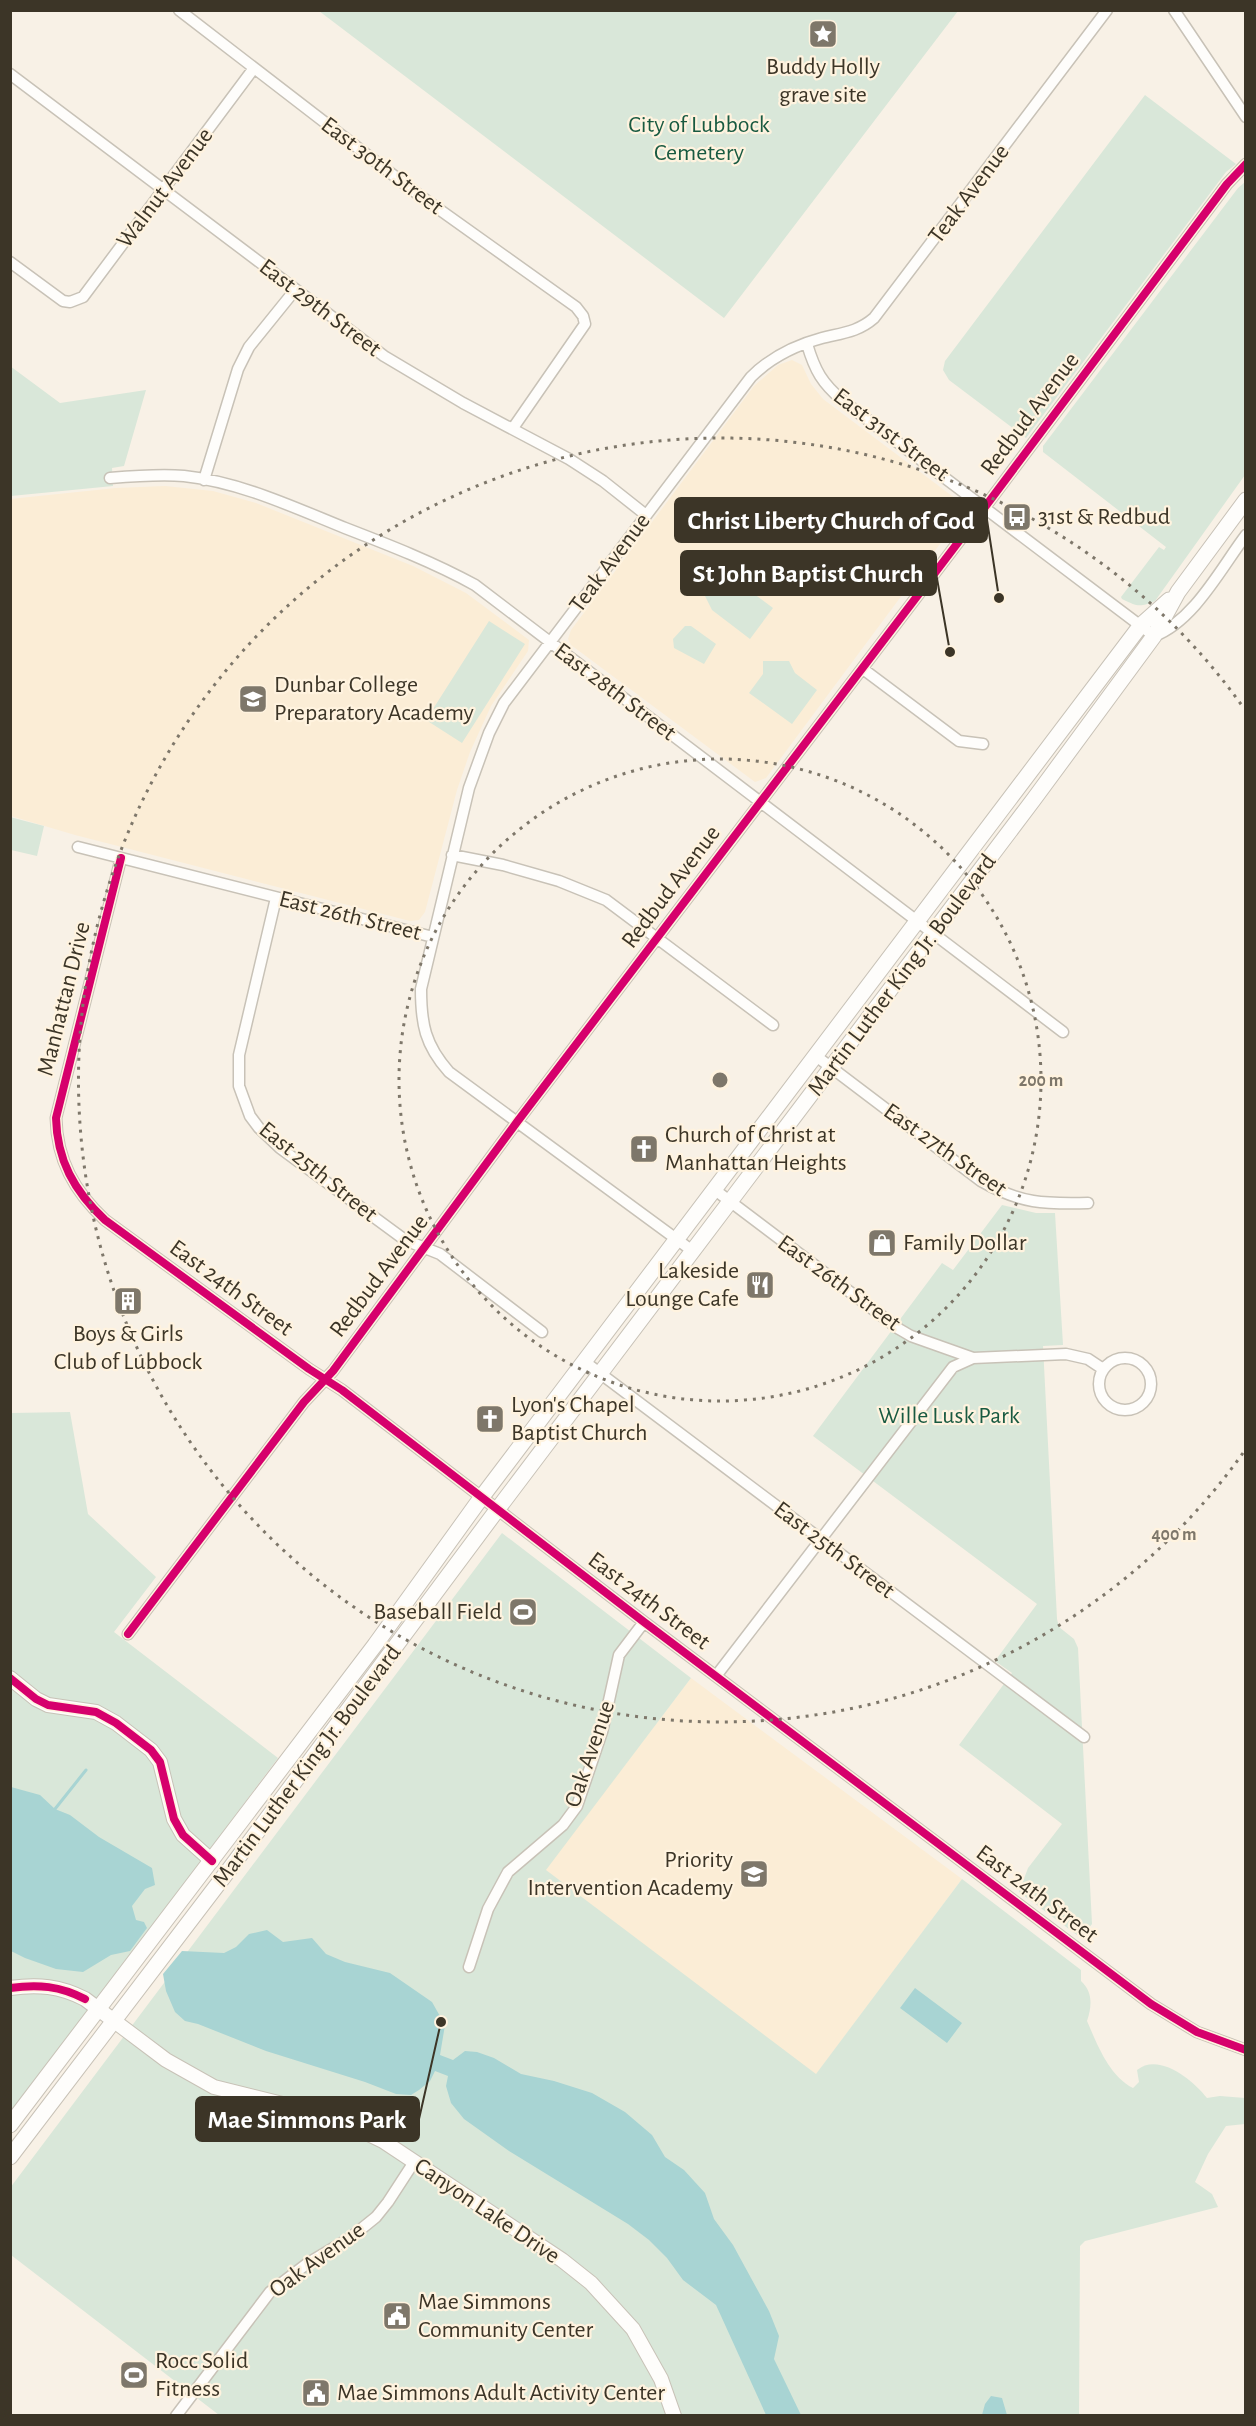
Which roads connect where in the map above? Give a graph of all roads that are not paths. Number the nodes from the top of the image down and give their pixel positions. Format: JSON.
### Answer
{"nodes":[{"id":1,"x":179,"y":10,"type":"edge"},
{"id":2,"x":1107,"y":10,"type":"edge"},
{"id":3,"x":1174,"y":10,"type":"edge"},
{"id":4,"x":254,"y":68,"type":"junction"},
{"id":5,"x":10,"y":74,"type":"edge"},
{"id":6,"x":1245,"y":117,"type":"edge"},
{"id":7,"x":1245,"y":165,"type":"edge"},
{"id":8,"x":163,"y":190,"type":"junction"},
{"id":9,"x":10,"y":262,"type":"edge"},
{"id":10,"x":295,"y":290,"type":"junction"},
{"id":11,"x":807,"y":344,"type":"junction"},
{"id":12,"x":513,"y":428,"type":"junction"},
{"id":13,"x":110,"y":478,"type":"dead end"},
{"id":14,"x":204,"y":480,"type":"junction"},
{"id":15,"x":1245,"y":500,"type":"edge"},
{"id":16,"x":985,"y":507,"type":"junction"},
{"id":17,"x":646,"y":515,"type":"junction"},
{"id":18,"x":1245,"y":535,"type":"edge"},
{"id":19,"x":1178,"y":592,"type":"junction"},
{"id":20,"x":1141,"y":625,"type":"junction"},
{"id":21,"x":1154,"y":636,"type":"junction"},
{"id":22,"x":550,"y":642,"type":"junction"},
{"id":23,"x":863,"y":669,"type":"junction"},
{"id":24,"x":983,"y":744,"type":"dead end"},
{"id":25,"x":760,"y":803,"type":"junction"},
{"id":26,"x":78,"y":847,"type":"dead end"},
{"id":27,"x":452,"y":855,"type":"junction"},
{"id":28,"x":121,"y":858,"type":"junction"},
{"id":29,"x":276,"y":898,"type":"junction"},
{"id":30,"x":916,"y":921,"type":"junction"},
{"id":31,"x":932,"y":934,"type":"junction"},
{"id":32,"x":432,"y":937,"type":"junction"},
{"id":33,"x":657,"y":937,"type":"junction"},
{"id":34,"x":773,"y":1025,"type":"dead end"},
{"id":35,"x":1064,"y":1032,"type":"dead end"},
{"id":36,"x":816,"y":1056,"type":"junction"},
{"id":37,"x":831,"y":1068,"type":"junction"},
{"id":38,"x":517,"y":1122,"type":"junction"},
{"id":39,"x":60,"y":1150,"type":"joint"},
{"id":40,"x":715,"y":1190,"type":"junction"},
{"id":41,"x":730,"y":1202,"type":"junction"},
{"id":42,"x":1088,"y":1203,"type":"dead end"},
{"id":43,"x":676,"y":1239,"type":"junction"},
{"id":44,"x":425,"y":1248,"type":"junction"},
{"id":45,"x":694,"y":1252,"type":"junction"},
{"id":46,"x":543,"y":1332,"type":"dead end"},
{"id":47,"x":973,"y":1358,"type":"junction"},
{"id":48,"x":585,"y":1362,"type":"junction"},
{"id":49,"x":1103,"y":1369,"type":"junction"},
{"id":50,"x":600,"y":1374,"type":"junction"},
{"id":51,"x":324,"y":1379,"type":"junction"},
{"id":52,"x":481,"y":1498,"type":"junction"},
{"id":53,"x":497,"y":1510,"type":"junction"},
{"id":54,"x":820,"y":1540,"type":"junction"},
{"id":55,"x":644,"y":1622,"type":"junction"},
{"id":56,"x":128,"y":1634,"type":"dead end"},
{"id":57,"x":716,"y":1676,"type":"junction"},
{"id":58,"x":10,"y":1678,"type":"edge"},
{"id":59,"x":1084,"y":1737,"type":"dead end"},
{"id":60,"x":212,"y":1861,"type":"junction"},
{"id":61,"x":469,"y":1967,"type":"dead end"},
{"id":62,"x":10,"y":1988,"type":"edge"},
{"id":63,"x":98,"y":2009,"type":"junction"},
{"id":64,"x":115,"y":2021,"type":"junction"},
{"id":65,"x":1245,"y":2050,"type":"edge"},
{"id":66,"x":10,"y":2126,"type":"edge"},
{"id":67,"x":10,"y":2157,"type":"edge"},
{"id":68,"x":414,"y":2162,"type":"junction"},
{"id":69,"x":176,"y":2415,"type":"edge"},
{"id":70,"x":675,"y":2415,"type":"edge"}],
"edges":[{"from":1,"to":4,"type":"street","name":"East 30th Street"},
{"from":2,"to":11,"type":"street","name":"Teak Avenue"},
{"from":3,"to":6,"type":"street"},
{"from":4,"to":8,"type":"street","name":"Walnut Avenue"},
{"from":4,"to":12,"type":"street","name":"East 30th Street"},
{"from":5,"to":8,"type":"street","name":"East 29th Street"},
{"from":7,"to":16,"type":"street","name":"Redbud Avenue"},
{"from":8,"to":9,"type":"street","name":"Walnut Avenue"},
{"from":8,"to":10,"type":"street","name":"East 29th Street"},
{"from":10,"to":12,"type":"street","name":"East 29th Street"},
{"from":10,"to":14,"type":"street"},
{"from":11,"to":16,"type":"street","name":"East 31st Street"},
{"from":11,"to":17,"type":"street","name":"Teak Avenue"},
{"from":12,"to":17,"type":"street","name":"East 29th Street"},
{"from":13,"to":14,"type":"street","name":"East 28th Street"},
{"from":14,"to":22,"type":"street","name":"East 28th Street"},
{"from":15,"to":19,"type":"main road","name":"Martin Luther King Jr. Boulevard"},
{"from":16,"to":20,"type":"street","name":"East 31st Street"},
{"from":16,"to":23,"type":"street","name":"Redbud Avenue"},
{"from":17,"to":22,"type":"street","name":"Teak Avenue"},
{"from":18,"to":21,"type":"street"},
{"from":19,"to":20,"type":"main road","name":"Martin Luther King Jr. Boulevard"},
{"from":19,"to":21,"type":"main road","name":"Martin Luther King Jr. Boulevard"},
{"from":20,"to":21,"type":"street","name":"East 31st Street"},
{"from":20,"to":30,"type":"main road","name":"Martin Luther King Jr. Boulevard"},
{"from":21,"to":31,"type":"main road","name":"Martin Luther King Jr. Boulevard"},
{"from":22,"to":25,"type":"street","name":"East 28th Street"},
{"from":22,"to":27,"type":"street","name":"Teak Avenue"},
{"from":23,"to":24,"type":"street"},
{"from":23,"to":25,"type":"street","name":"Redbud Avenue"},
{"from":25,"to":30,"type":"street","name":"East 28th Street"},
{"from":25,"to":33,"type":"street","name":"Redbud Avenue"},
{"from":26,"to":28,"type":"street","name":"East 26th Street"},
{"from":27,"to":32,"type":"street","name":"Teak Avenue"},
{"from":27,"to":33,"type":"street"},
{"from":28,"to":29,"type":"street","name":"East 26th Street"},
{"from":28,"to":39,"type":"street","name":"Manhattan Drive"},
{"from":29,"to":32,"type":"street","name":"East 26th Street"},
{"from":29,"to":44,"type":"street","name":"East 25th Street"},
{"from":30,"to":31,"type":"street","name":"East 28th Street"},
{"from":30,"to":36,"type":"main road","name":"Martin Luther King Jr. Boulevard"},
{"from":31,"to":35,"type":"street","name":"East 28th Street"},
{"from":31,"to":37,"type":"main road","name":"Martin Luther King Jr. Boulevard"},
{"from":32,"to":38,"type":"street","name":"East 26th Street"},
{"from":33,"to":34,"type":"street"},
{"from":33,"to":38,"type":"street","name":"Redbud Avenue"},
{"from":36,"to":37,"type":"street","name":"East 27th Street"},
{"from":36,"to":40,"type":"main road","name":"Martin Luther King Jr. Boulevard"},
{"from":37,"to":41,"type":"main road","name":"Martin Luther King Jr. Boulevard"},
{"from":37,"to":42,"type":"street","name":"East 27th Street"},
{"from":38,"to":43,"type":"street","name":"East 26th Street"},
{"from":38,"to":44,"type":"street","name":"Redbud Avenue"},
{"from":39,"to":51,"type":"street","name":"East 24th Street"},
{"from":40,"to":41,"type":"street","name":"East 26th Street"},
{"from":40,"to":43,"type":"main road","name":"Martin Luther King Jr. Boulevard"},
{"from":41,"to":45,"type":"main road","name":"Martin Luther King Jr. Boulevard"},
{"from":41,"to":47,"type":"street","name":"East 26th Street"},
{"from":43,"to":45,"type":"street","name":"East 26th Street"},
{"from":43,"to":48,"type":"main road","name":"Martin Luther King Jr. Boulevard"},
{"from":44,"to":46,"type":"street","name":"East 25th Street"},
{"from":44,"to":51,"type":"street","name":"Redbud Avenue"},
{"from":45,"to":50,"type":"main road","name":"Martin Luther King Jr. Boulevard"},
{"from":47,"to":49,"type":"street"},
{"from":47,"to":54,"type":"street"},
{"from":48,"to":50,"type":"street","name":"East 25th Street"},
{"from":48,"to":52,"type":"main road","name":"Martin Luther King Jr. Boulevard"},
{"from":49,"to":49,"type":"street"},
{"from":50,"to":53,"type":"main road","name":"Martin Luther King Jr. Boulevard"},
{"from":50,"to":54,"type":"street","name":"East 25th Street"},
{"from":51,"to":52,"type":"street","name":"East 24th Street"},
{"from":51,"to":56,"type":"street","name":"Redbud Avenue"},
{"from":52,"to":53,"type":"street","name":"East 24th Street"},
{"from":52,"to":60,"type":"main road","name":"Martin Luther King Jr. Boulevard"},
{"from":53,"to":55,"type":"street","name":"East 24th Street"},
{"from":53,"to":64,"type":"main road","name":"Martin Luther King Jr. Boulevard"},
{"from":54,"to":57,"type":"street"},
{"from":54,"to":59,"type":"street","name":"East 25th Street"},
{"from":55,"to":57,"type":"street","name":"East 24th Street"},
{"from":55,"to":61,"type":"street","name":"Oak Avenue"},
{"from":57,"to":65,"type":"street","name":"East 24th Street"},
{"from":58,"to":60,"type":"street"},
{"from":60,"to":63,"type":"main road","name":"Martin Luther King Jr. Boulevard"},
{"from":62,"to":63,"type":"street","name":"Canyon Lake Drive"},
{"from":63,"to":64,"type":"street","name":"Canyon Lake Drive"},
{"from":63,"to":66,"type":"main road","name":"Martin Luther King Jr. Boulevard"},
{"from":64,"to":67,"type":"main road","name":"Martin Luther King Jr. Boulevard"},
{"from":64,"to":68,"type":"street","name":"Canyon Lake Drive"},
{"from":68,"to":69,"type":"street","name":"Oak Avenue"},
{"from":68,"to":70,"type":"street","name":"Canyon Lake Drive"}]}
